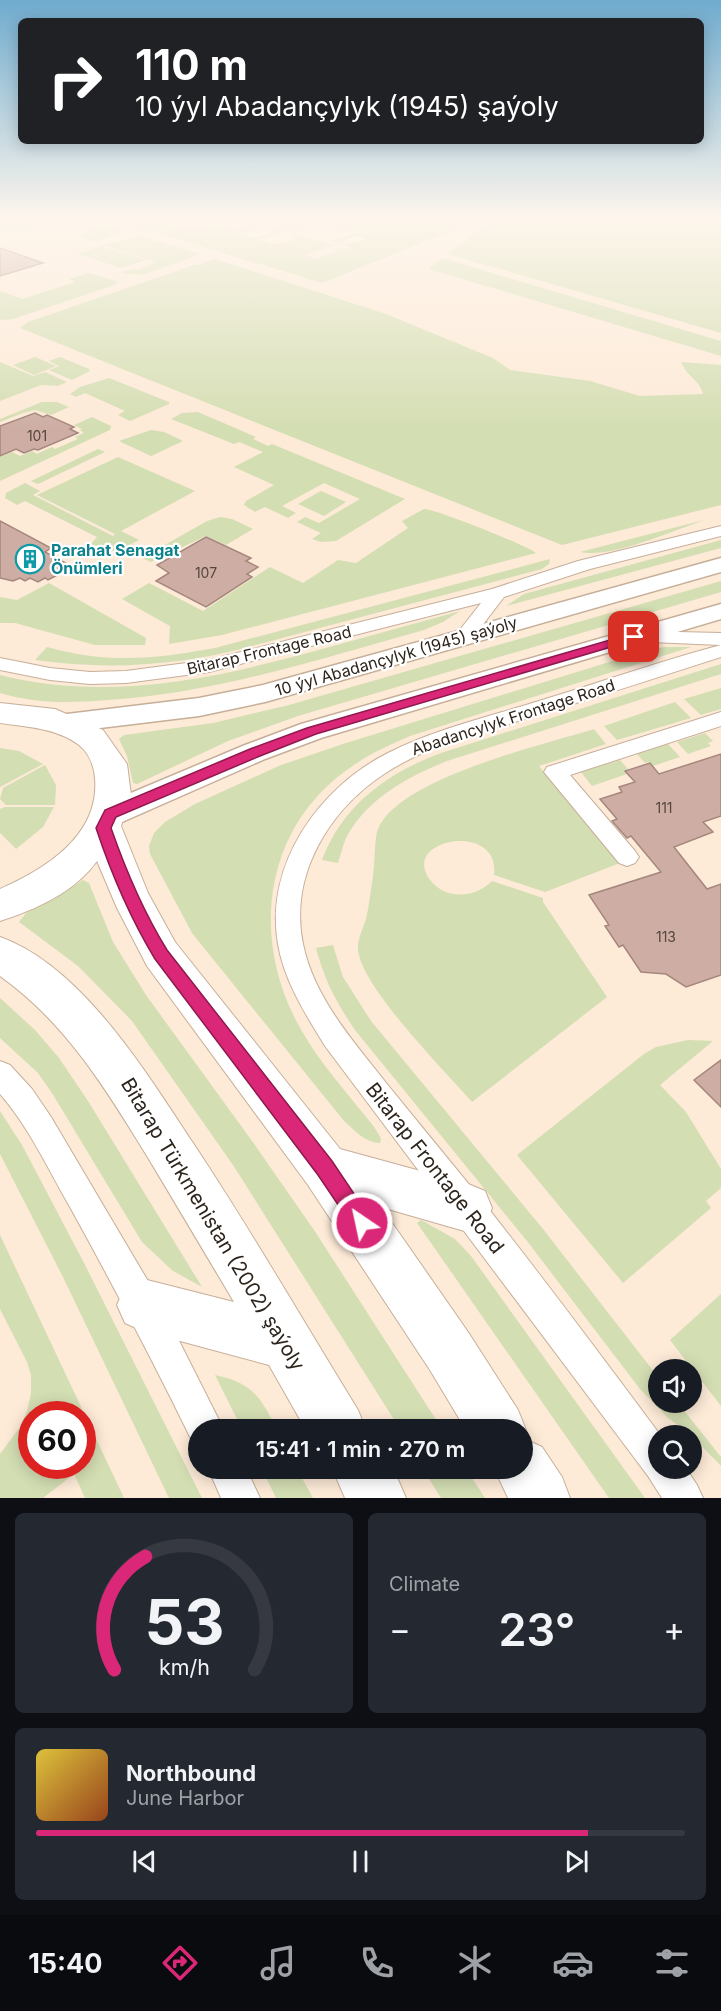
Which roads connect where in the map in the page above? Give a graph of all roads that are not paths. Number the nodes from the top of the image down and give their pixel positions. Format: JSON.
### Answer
{"nodes":[{"id":1,"x":721,"y":531,"type":"edge"},
{"id":2,"x":721,"y":565,"type":"edge"},
{"id":3,"x":498,"y":592,"type":"junction"},
{"id":4,"x":721,"y":611,"type":"edge"},
{"id":5,"x":464,"y":636,"type":"junction"},
{"id":6,"x":634,"y":637,"type":"junction"},
{"id":7,"x":721,"y":639,"type":"edge"},
{"id":8,"x":721,"y":651,"type":"edge"},
{"id":9,"x":0,"y":664,"type":"edge"},
{"id":10,"x":0,"y":712,"type":"edge"},
{"id":11,"x":721,"y":719,"type":"edge"},
{"id":12,"x":67,"y":723,"type":"junction"},
{"id":13,"x":107,"y":821,"type":"junction"},
{"id":14,"x":304,"y":847,"type":"joint"},
{"id":15,"x":627,"y":857,"type":"dead end"},
{"id":16,"x":0,"y":906,"type":"edge"},
{"id":17,"x":0,"y":954,"type":"edge"},
{"id":18,"x":0,"y":1074,"type":"edge"},
{"id":19,"x":325,"y":1168,"type":"junction"},
{"id":20,"x":468,"y":1208,"type":"junction"},
{"id":21,"x":143,"y":1305,"type":"junction"},
{"id":22,"x":285,"y":1342,"type":"junction"},
{"id":23,"x":200,"y":1419,"type":"edge"},
{"id":24,"x":331,"y":1419,"type":"edge"},
{"id":25,"x":491,"y":1419,"type":"edge"},
{"id":26,"x":648,"y":1449,"type":"edge"},
{"id":27,"x":232,"y":1479,"type":"edge"},
{"id":28,"x":367,"y":1479,"type":"edge"},
{"id":29,"x":529,"y":1479,"type":"edge"},
{"id":30,"x":671,"y":1479,"type":"edge"},
{"id":31,"x":241,"y":1498,"type":"edge"},
{"id":32,"x":377,"y":1498,"type":"edge"},
{"id":33,"x":541,"y":1498,"type":"edge"},
{"id":34,"x":684,"y":1498,"type":"edge"}],
"edges":[{"from":1,"to":3,"type":"street"},
{"from":2,"to":5,"type":"main road","name":"10 ýyl Abadançylyk (1945) şaýoly"},
{"from":3,"to":5,"type":"street"},
{"from":3,"to":9,"type":"street","name":"Bitarap Frontage Road"},
{"from":4,"to":6,"type":"main road"},
{"from":5,"to":12,"type":"main road","name":"10 ýyl Abadançylyk (1945) şaýoly"},
{"from":6,"to":7,"type":"street"},
{"from":6,"to":13,"type":"main road"},
{"from":8,"to":14,"type":"street","name":"Abadancylyk Frontage Road"},
{"from":10,"to":12,"type":"main road"},
{"from":11,"to":15,"type":"street"},
{"from":12,"to":13,"type":"main road"},
{"from":13,"to":16,"type":"main road"},
{"from":13,"to":19,"type":"main road"},
{"from":14,"to":20,"type":"street","name":"Bitarap Frontage Road"},
{"from":17,"to":22,"type":"main road","name":"Bitarap Türkmenistan (2002) şaýoly"},
{"from":18,"to":21,"type":"street"},
{"from":19,"to":20,"type":"main road"},
{"from":19,"to":25,"type":"main road"},
{"from":20,"to":26,"type":"street","name":"Bitarap Frontage Road"},
{"from":21,"to":22,"type":"main road"},
{"from":21,"to":23,"type":"street"},
{"from":22,"to":24,"type":"main road","name":"Bitarap Türkmenistan (2002) şaýoly"},
{"from":27,"to":31,"type":"street"},
{"from":28,"to":32,"type":"main road"},
{"from":29,"to":33,"type":"main road"},
{"from":30,"to":34,"type":"street"}]}
